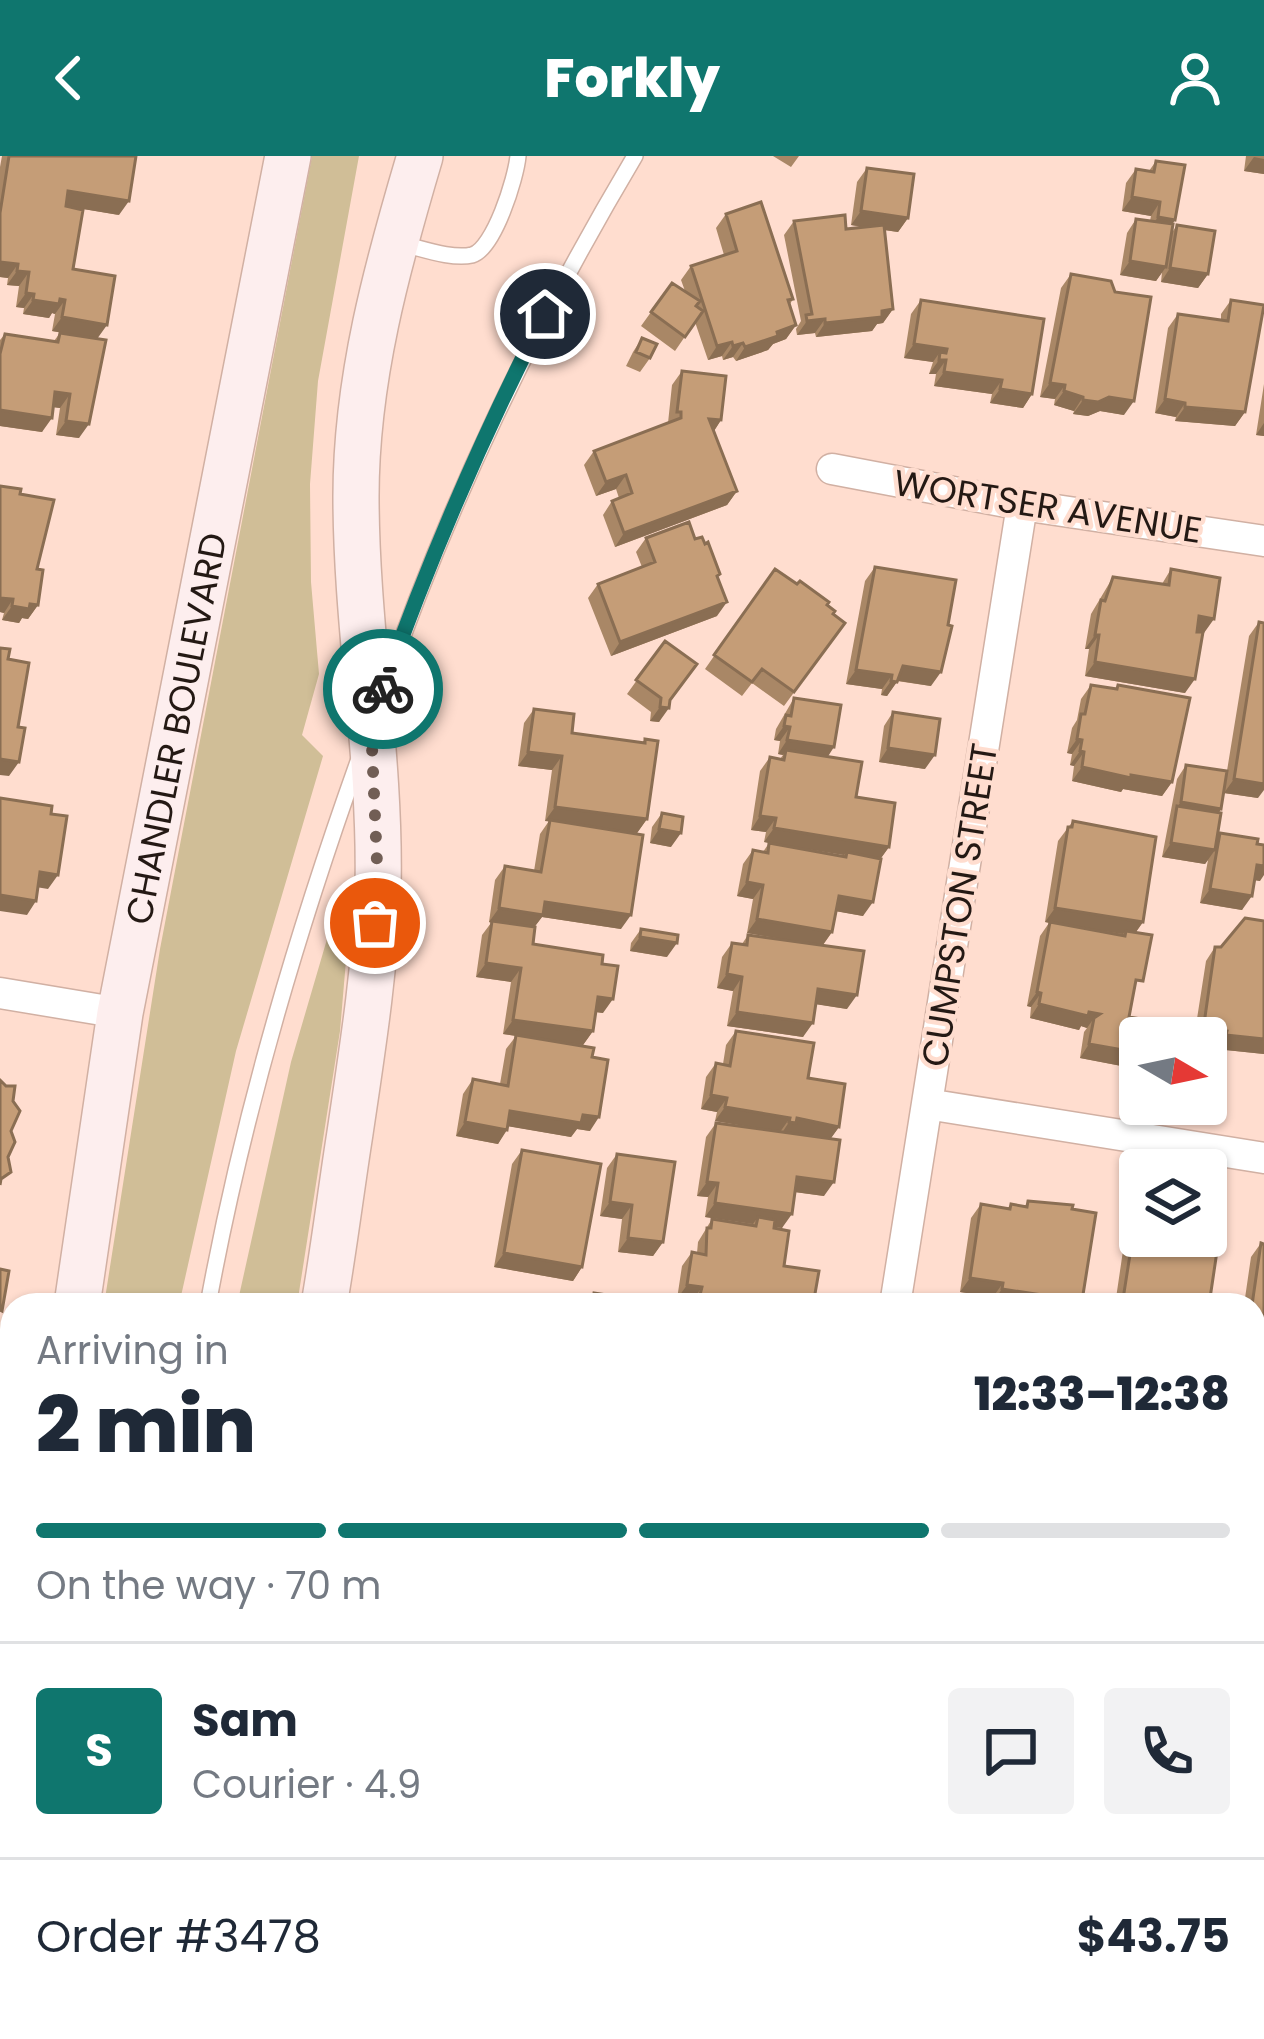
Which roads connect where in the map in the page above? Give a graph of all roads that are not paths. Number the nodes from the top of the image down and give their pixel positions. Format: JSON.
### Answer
{"nodes":[{"id":1,"x":288,"y":156,"type":"edge"},
{"id":2,"x":420,"y":156,"type":"edge"},
{"id":3,"x":518,"y":156,"type":"edge"},
{"id":4,"x":635,"y":156,"type":"edge"},
{"id":5,"x":394,"y":242,"type":"junction"},
{"id":6,"x":832,"y":470,"type":"dead end"},
{"id":7,"x":1022,"y":505,"type":"junction"},
{"id":8,"x":1264,"y":541,"type":"edge"},
{"id":9,"x":371,"y":724,"type":"junction"},
{"id":10,"x":0,"y":993,"type":"edge"},
{"id":11,"x":120,"y":1013,"type":"junction"},
{"id":12,"x":927,"y":1104,"type":"junction"},
{"id":13,"x":1264,"y":1158,"type":"edge"},
{"id":14,"x":79,"y":1293,"type":"edge"},
{"id":15,"x":210,"y":1293,"type":"edge"},
{"id":16,"x":325,"y":1293,"type":"edge"},
{"id":17,"x":897,"y":1293,"type":"edge"}],
"edges":[{"from":1,"to":11,"type":"street","name":"CHANDLER BOULEVARD"},
{"from":2,"to":5,"type":"street"},
{"from":3,"to":5,"type":"lane"},
{"from":4,"to":9,"type":"lane"},
{"from":5,"to":9,"type":"street"},
{"from":6,"to":7,"type":"street","name":"WORTSER AVENUE"},
{"from":7,"to":8,"type":"street","name":"WORTSER AVENUE"},
{"from":7,"to":12,"type":"street","name":"CUMPSTON STREET"},
{"from":9,"to":15,"type":"lane"},
{"from":9,"to":16,"type":"street"},
{"from":10,"to":11,"type":"street"},
{"from":11,"to":14,"type":"street","name":"CHANDLER BOULEVARD"},
{"from":12,"to":13,"type":"street"},
{"from":12,"to":17,"type":"street","name":"CUMPSTON STREET"}]}
